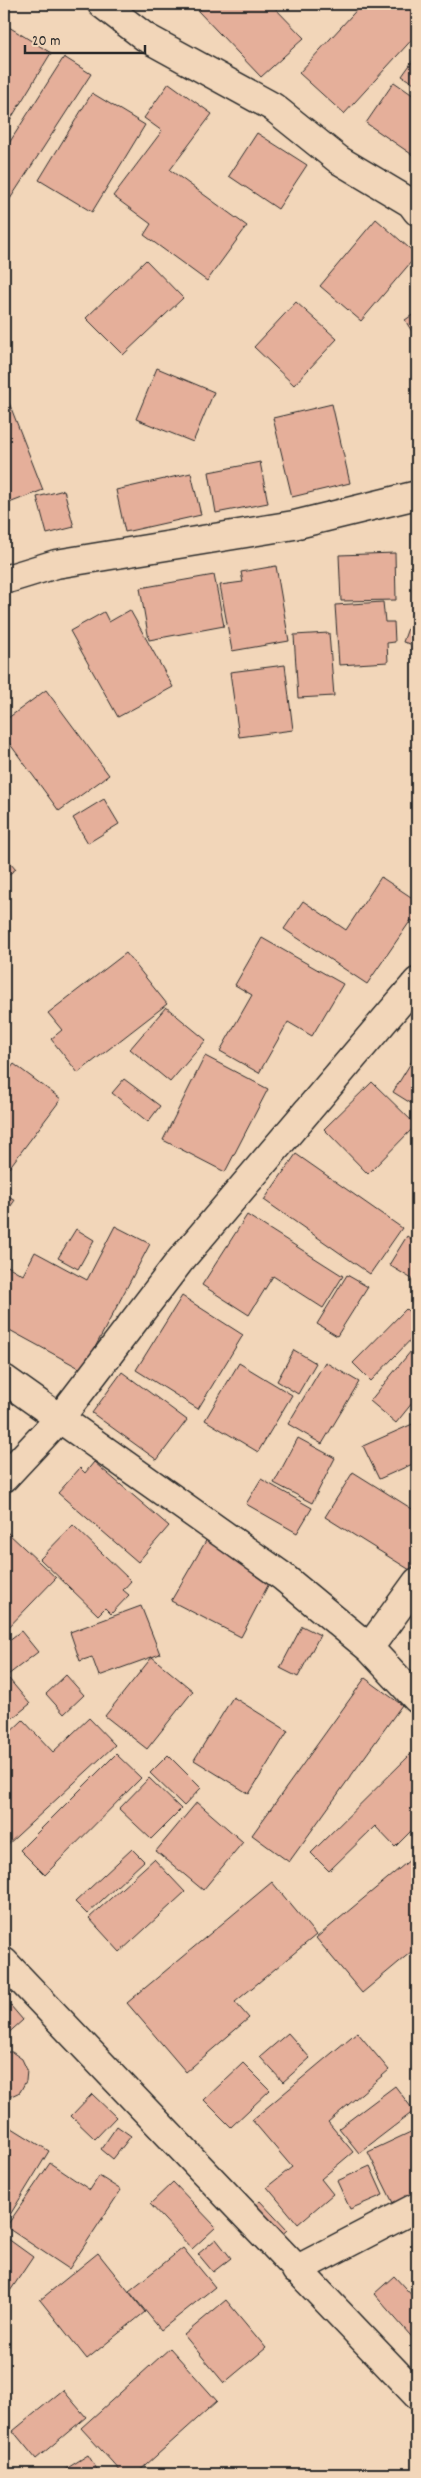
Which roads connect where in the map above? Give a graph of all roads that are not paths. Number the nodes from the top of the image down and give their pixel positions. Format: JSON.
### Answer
{"nodes":[{"id":1,"x":102,"y":4,"type":"edge"},
{"id":2,"x":417,"y":211,"type":"edge"},
{"id":3,"x":417,"y":495,"type":"edge"},
{"id":4,"x":4,"y":580,"type":"edge"},
{"id":5,"x":417,"y":982,"type":"edge"},
{"id":6,"x":4,"y":1379,"type":"edge"},
{"id":7,"x":60,"y":1418,"type":"junction"},
{"id":8,"x":4,"y":1478,"type":"edge"},
{"id":9,"x":417,"y":1582,"type":"edge"},
{"id":10,"x":369,"y":1648,"type":"junction"},
{"id":11,"x":417,"y":1698,"type":"edge"},
{"id":12,"x":4,"y":1962,"type":"edge"},
{"id":13,"x":417,"y":2207,"type":"edge"},
{"id":14,"x":296,"y":2270,"type":"junction"},
{"id":15,"x":417,"y":2395,"type":"edge"}],
"edges":[{"from":1,"to":2,"type":"street"},
{"from":3,"to":4,"type":"street"},
{"from":5,"to":7,"type":"street"},
{"from":6,"to":7,"type":"street"},
{"from":7,"to":8,"type":"street"},
{"from":7,"to":10,"type":"street"},
{"from":9,"to":10,"type":"street"},
{"from":10,"to":11,"type":"street"},
{"from":12,"to":14,"type":"street"},
{"from":13,"to":14,"type":"street"},
{"from":14,"to":15,"type":"street"}]}
